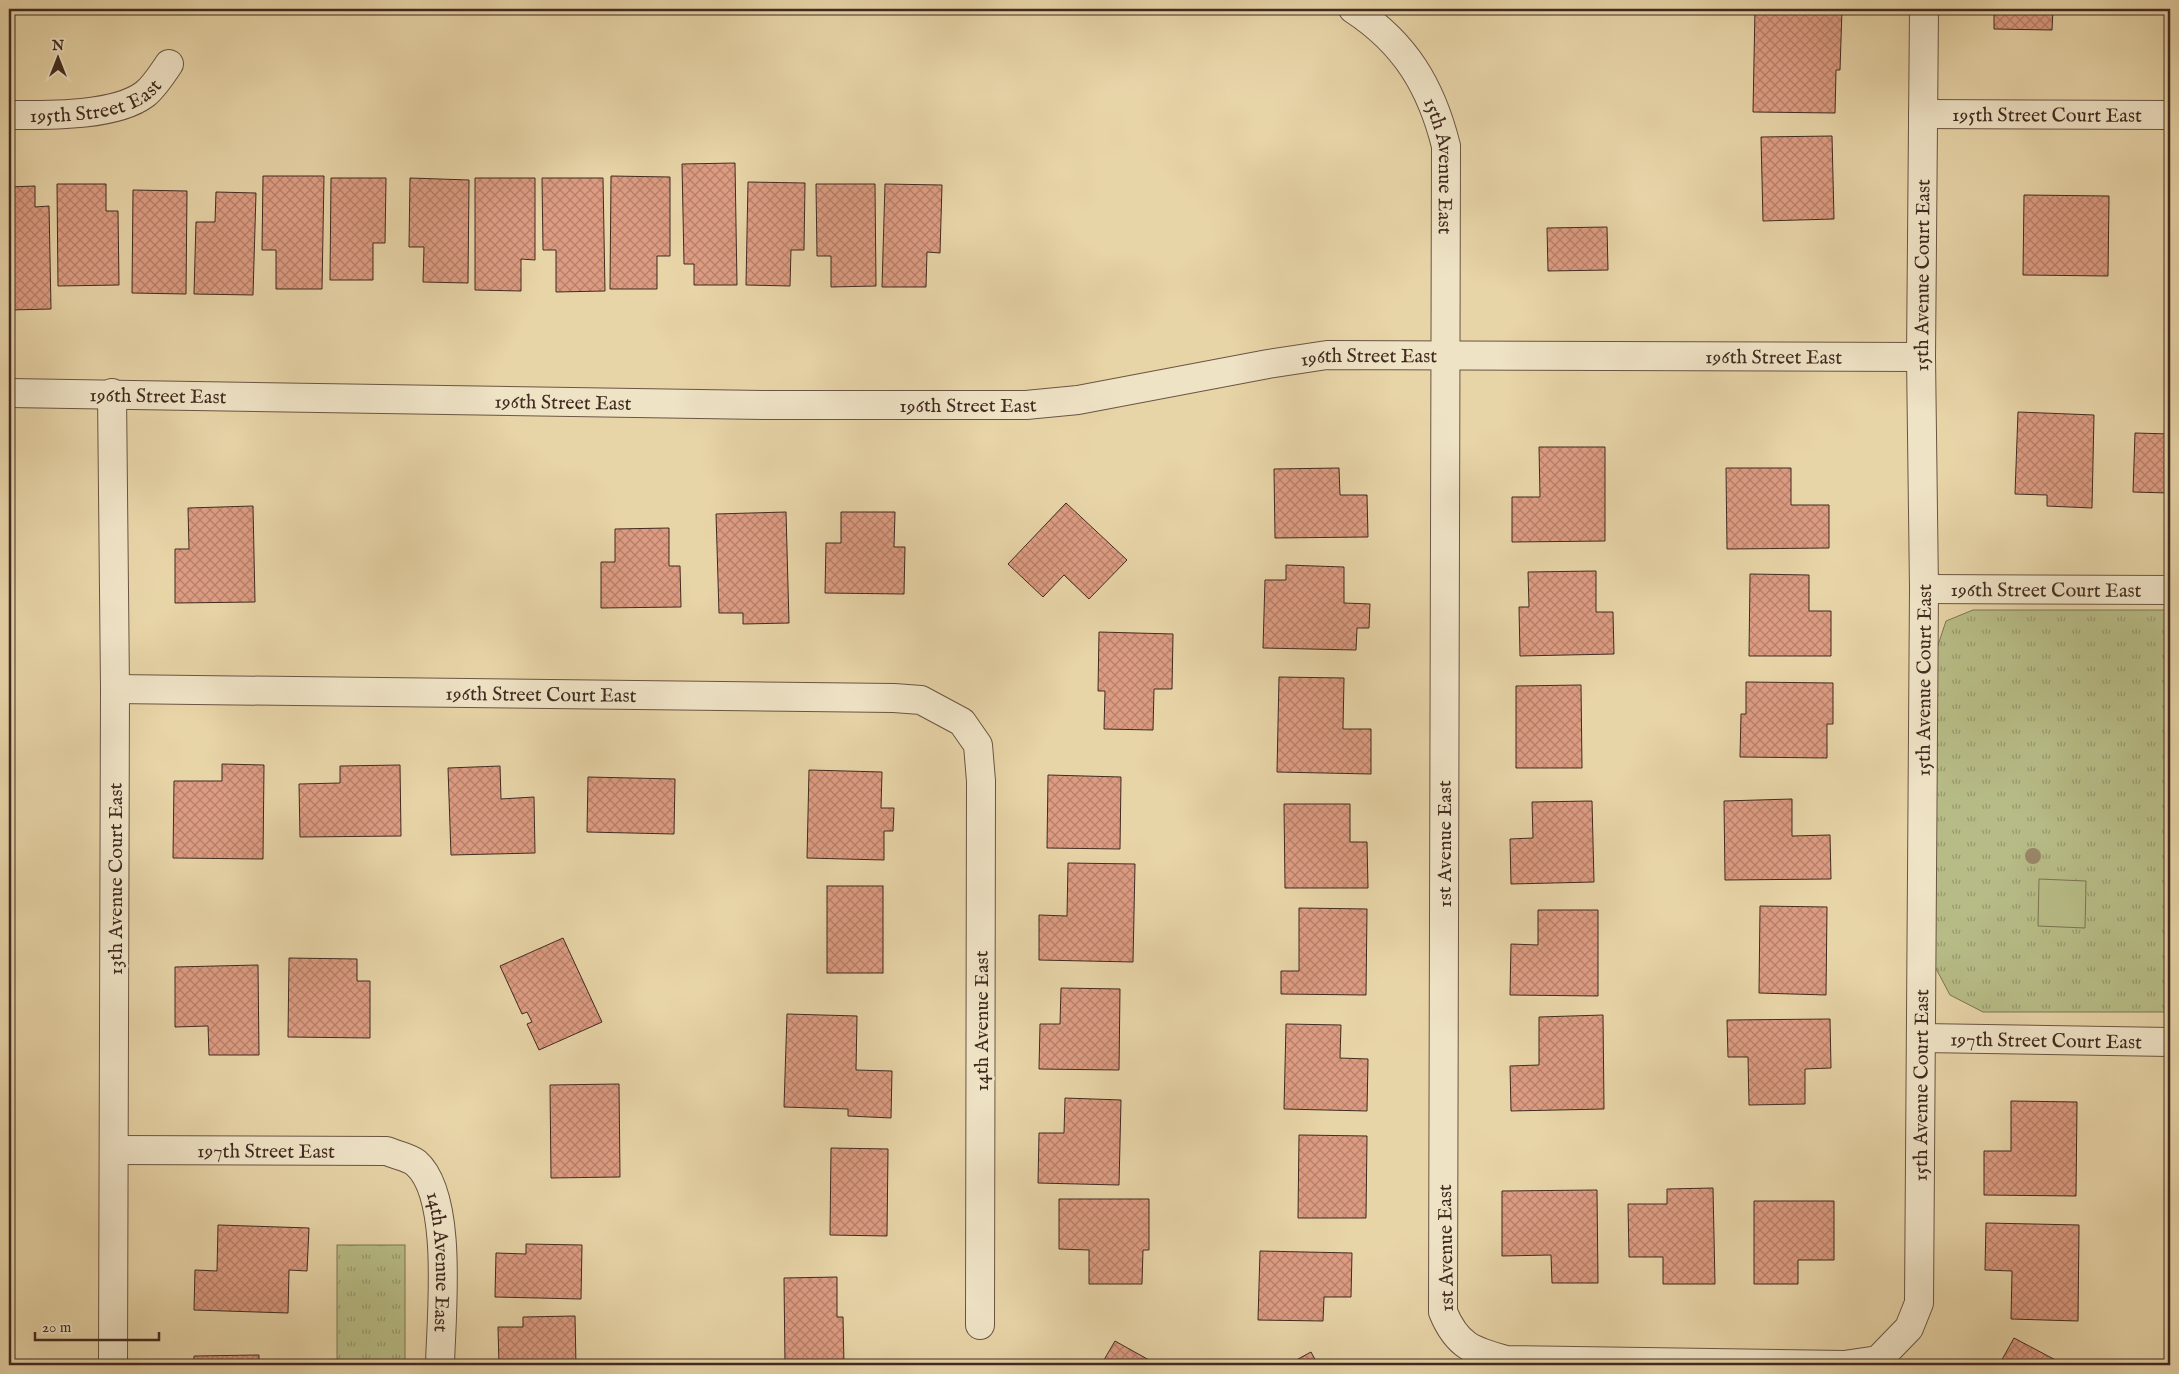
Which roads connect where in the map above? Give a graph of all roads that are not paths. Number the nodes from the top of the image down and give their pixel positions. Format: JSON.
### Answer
{"nodes":[{"id":1,"x":1353,"y":9,"type":"edge"},
{"id":2,"x":1924,"y":9,"type":"edge"},
{"id":3,"x":169,"y":64,"type":"dead end"},
{"id":4,"x":1923,"y":114,"type":"junction"},
{"id":5,"x":9,"y":115,"type":"edge"},
{"id":6,"x":2170,"y":115,"type":"edge"},
{"id":7,"x":1445,"y":355,"type":"junction"},
{"id":8,"x":1922,"y":357,"type":"junction"},
{"id":9,"x":9,"y":392,"type":"edge"},
{"id":10,"x":112,"y":393,"type":"junction"},
{"id":11,"x":1924,"y":589,"type":"junction"},
{"id":12,"x":2170,"y":590,"type":"edge"},
{"id":13,"x":115,"y":689,"type":"junction"},
{"id":14,"x":962,"y":722,"type":"joint"},
{"id":15,"x":1922,"y":1038,"type":"junction"},
{"id":16,"x":2170,"y":1042,"type":"edge"},
{"id":17,"x":116,"y":1150,"type":"junction"},
{"id":18,"x":416,"y":1163,"type":"joint"},
{"id":19,"x":980,"y":1326,"type":"dead end"},
{"id":20,"x":1451,"y":1330,"type":"joint"},
{"id":21,"x":113,"y":1365,"type":"edge"},
{"id":22,"x":440,"y":1365,"type":"edge"}],
"edges":[{"from":1,"to":7,"type":"street","name":"15th Avenue East"},
{"from":2,"to":4,"type":"street","name":"15th Avenue Court East"},
{"from":3,"to":5,"type":"street","name":"195th Street East"},
{"from":4,"to":6,"type":"street","name":"195th Street Court East"},
{"from":4,"to":8,"type":"street","name":"15th Avenue Court East"},
{"from":7,"to":8,"type":"street","name":"196th Street East"},
{"from":7,"to":10,"type":"street","name":"196th Street East"},
{"from":7,"to":20,"type":"street","name":"1st Avenue East"},
{"from":8,"to":11,"type":"street","name":"15th Avenue Court East"},
{"from":9,"to":10,"type":"street","name":"196th Street East"},
{"from":10,"to":13,"type":"street","name":"13th Avenue Court East"},
{"from":11,"to":12,"type":"street","name":"196th Street Court East"},
{"from":11,"to":15,"type":"street","name":"15th Avenue Court East"},
{"from":13,"to":14,"type":"street","name":"196th Street Court East"},
{"from":13,"to":17,"type":"street","name":"13th Avenue Court East"},
{"from":14,"to":19,"type":"street","name":"14th Avenue East"},
{"from":15,"to":16,"type":"street","name":"197th Street Court East"},
{"from":15,"to":20,"type":"street","name":"15th Avenue Court East"},
{"from":17,"to":18,"type":"street","name":"197th Street East"},
{"from":17,"to":21,"type":"street","name":"13th Avenue Court East"},
{"from":18,"to":22,"type":"street","name":"14th Avenue East"}]}
